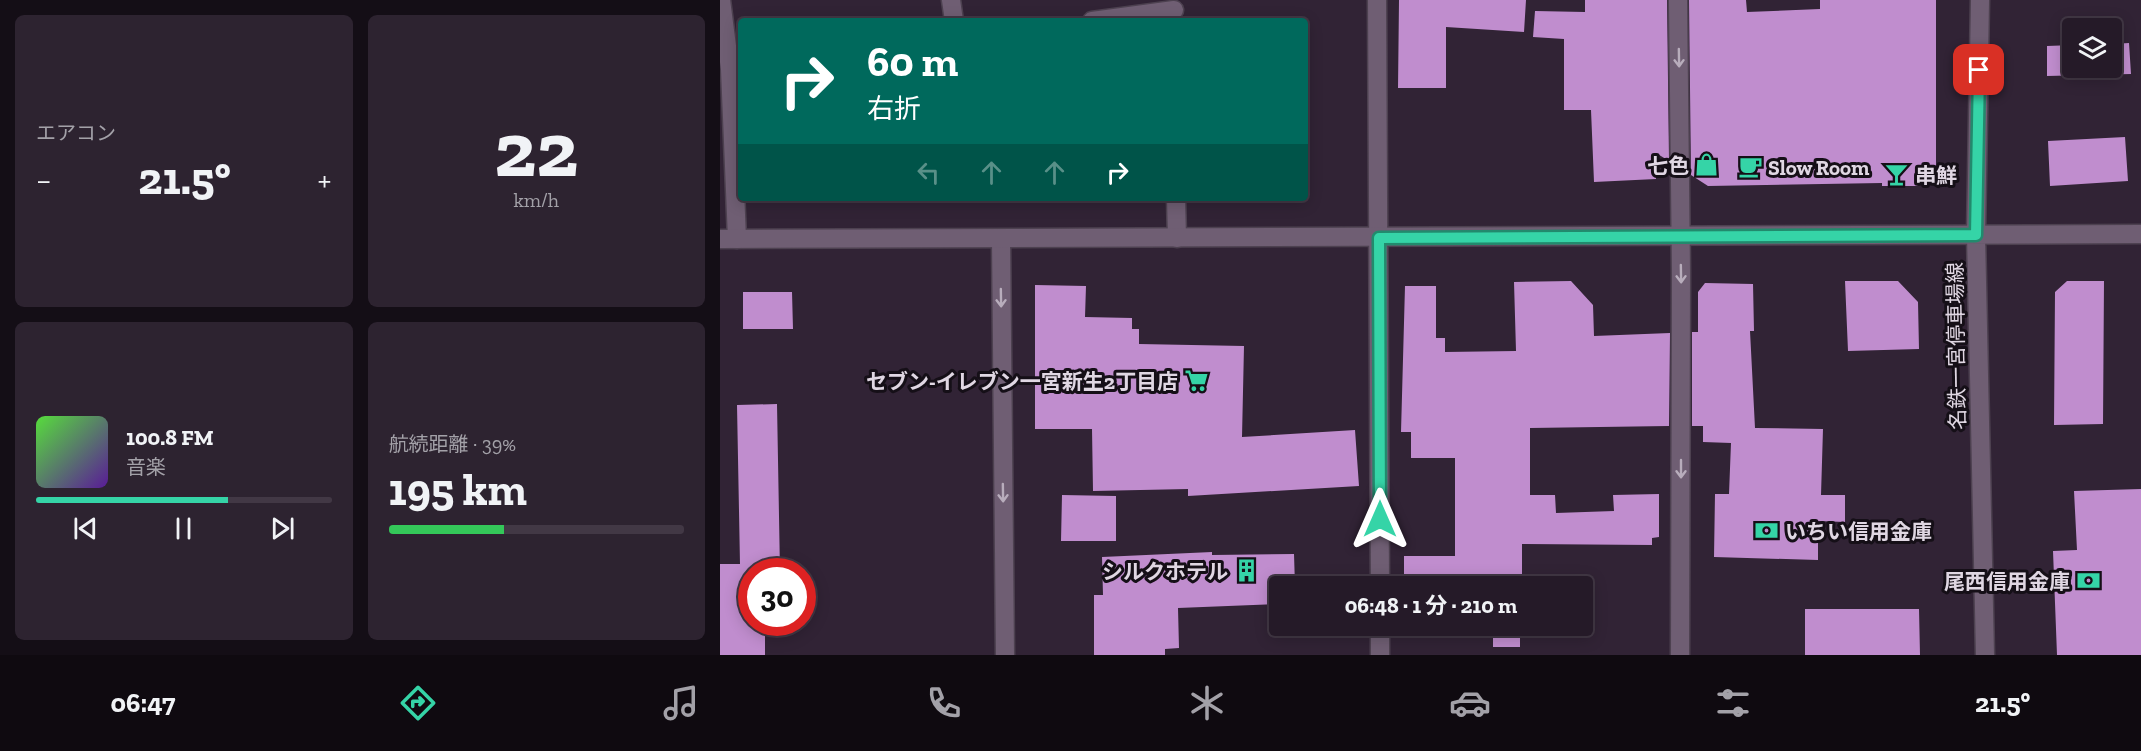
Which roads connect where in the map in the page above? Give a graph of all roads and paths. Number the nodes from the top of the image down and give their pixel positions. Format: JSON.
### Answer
{"nodes":[{"id":1,"x":721,"y":0,"type":"edge"},
{"id":2,"x":951,"y":0,"type":"edge"},
{"id":3,"x":1377,"y":0,"type":"edge"},
{"id":4,"x":1678,"y":0,"type":"edge"},
{"id":5,"x":1980,"y":0,"type":"edge"},
{"id":6,"x":1174,"y":10,"type":"edge"},
{"id":7,"x":954,"y":18,"type":"edge"},
{"id":8,"x":1114,"y":18,"type":"edge"},
{"id":9,"x":730,"y":69,"type":"edge"},
{"id":10,"x":1176,"y":201,"type":"edge"},
{"id":11,"x":2141,"y":234,"type":"edge"},
{"id":12,"x":1976,"y":235,"type":"junction"},
{"id":13,"x":1680,"y":237,"type":"junction"},
{"id":14,"x":1177,"y":238,"type":"junction"},
{"id":15,"x":1379,"y":238,"type":"junction"},
{"id":16,"x":728,"y":239,"type":"edge"},
{"id":17,"x":1001,"y":239,"type":"junction"},
{"id":18,"x":1380,"y":576,"type":"edge"},
{"id":19,"x":1380,"y":636,"type":"edge"},
{"id":20,"x":1005,"y":655,"type":"edge"},
{"id":21,"x":1380,"y":655,"type":"edge"},
{"id":22,"x":1680,"y":655,"type":"edge"},
{"id":23,"x":1985,"y":655,"type":"edge"}],
"edges":[{"from":1,"to":9,"type":"street"},
{"from":2,"to":7,"type":"street"},
{"from":3,"to":15,"type":"street"},
{"from":4,"to":13,"type":"street","one_way":true},
{"from":5,"to":12,"type":"street","name":"名鉄一宮停車場線"},
{"from":6,"to":8,"type":"street"},
{"from":9,"to":16,"type":"street"},
{"from":10,"to":14,"type":"street"},
{"from":11,"to":12,"type":"street"},
{"from":12,"to":13,"type":"street"},
{"from":12,"to":23,"type":"street","name":"名鉄一宮停車場線"},
{"from":13,"to":15,"type":"street"},
{"from":13,"to":22,"type":"street","one_way":true},
{"from":14,"to":15,"type":"street"},
{"from":14,"to":17,"type":"street"},
{"from":15,"to":18,"type":"street"},
{"from":16,"to":17,"type":"street"},
{"from":17,"to":20,"type":"street","one_way":true},
{"from":19,"to":21,"type":"street"}]}
